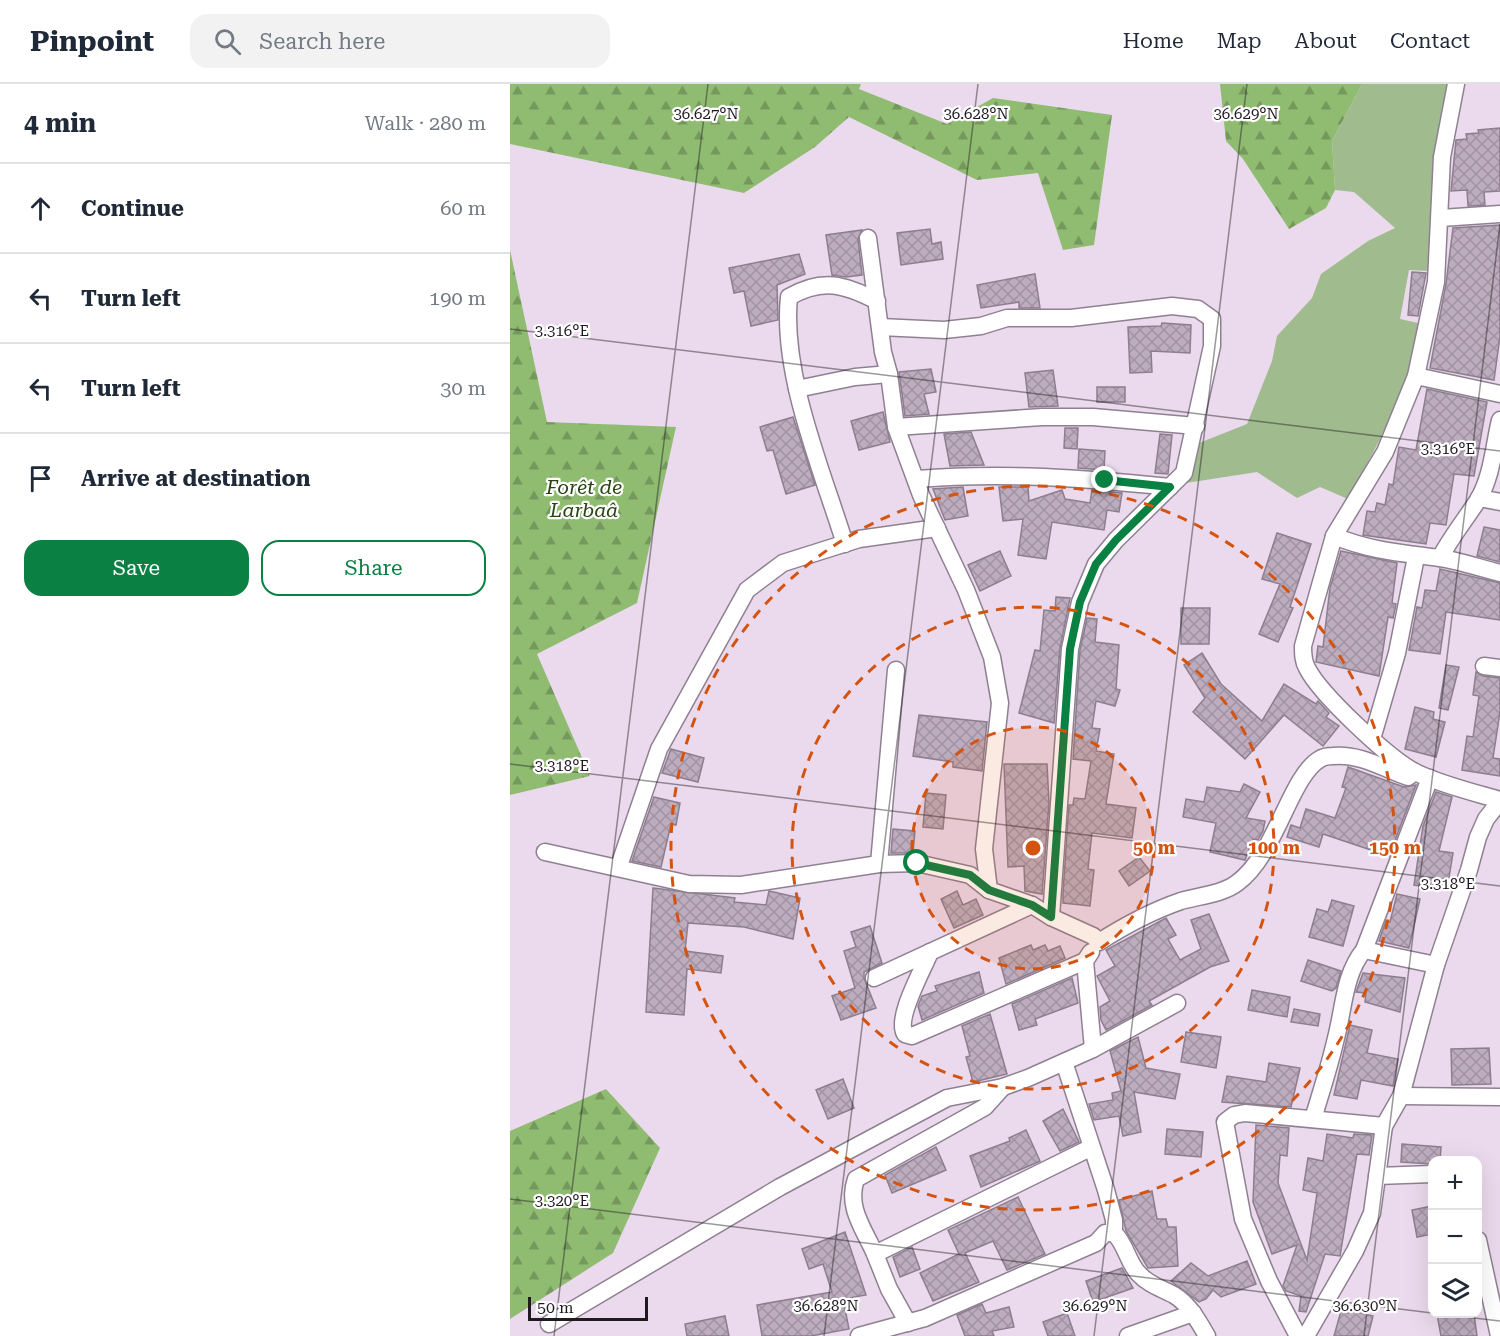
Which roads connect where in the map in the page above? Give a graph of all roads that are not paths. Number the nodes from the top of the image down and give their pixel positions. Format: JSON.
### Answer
{"nodes":[{"id":1,"x":1456,"y":84,"type":"edge"},
{"id":2,"x":1500,"y":214,"type":"edge"},
{"id":3,"x":1441,"y":218,"type":"junction"},
{"id":4,"x":868,"y":238,"type":"dead end"},
{"id":5,"x":877,"y":301,"type":"junction"},
{"id":6,"x":880,"y":327,"type":"junction"},
{"id":7,"x":889,"y":374,"type":"junction"},
{"id":8,"x":1416,"y":376,"type":"junction"},
{"id":9,"x":797,"y":389,"type":"junction"},
{"id":10,"x":1500,"y":394,"type":"edge"},
{"id":11,"x":1500,"y":423,"type":"edge"},
{"id":12,"x":1196,"y":426,"type":"junction"},
{"id":13,"x":896,"y":427,"type":"junction"},
{"id":14,"x":917,"y":479,"type":"junction"},
{"id":15,"x":1170,"y":487,"type":"junction"},
{"id":16,"x":1479,"y":498,"type":"junction"},
{"id":17,"x":1500,"y":502,"type":"edge"},
{"id":18,"x":936,"y":528,"type":"junction"},
{"id":19,"x":1334,"y":536,"type":"junction"},
{"id":20,"x":845,"y":544,"type":"junction"},
{"id":21,"x":1416,"y":557,"type":"junction"},
{"id":22,"x":1440,"y":558,"type":"junction"},
{"id":23,"x":1500,"y":573,"type":"edge"},
{"id":24,"x":896,"y":670,"type":"dead end"},
{"id":25,"x":1372,"y":739,"type":"junction"},
{"id":26,"x":1422,"y":775,"type":"junction"},
{"id":27,"x":1500,"y":800,"type":"edge"},
{"id":28,"x":545,"y":852,"type":"dead end"},
{"id":29,"x":879,"y":864,"type":"junction"},
{"id":30,"x":619,"y":866,"type":"junction"},
{"id":31,"x":989,"y":890,"type":"junction"},
{"id":32,"x":1032,"y":905,"type":"junction"},
{"id":33,"x":1051,"y":917,"type":"junction"},
{"id":34,"x":1099,"y":942,"type":"junction"},
{"id":35,"x":1364,"y":950,"type":"junction"},
{"id":36,"x":930,"y":952,"type":"junction"},
{"id":37,"x":1086,"y":961,"type":"junction"},
{"id":38,"x":1436,"y":965,"type":"junction"},
{"id":39,"x":874,"y":978,"type":"dead end"},
{"id":40,"x":1177,"y":1003,"type":"dead end"},
{"id":41,"x":1093,"y":1049,"type":"junction"},
{"id":42,"x":1064,"y":1062,"type":"junction"},
{"id":43,"x":1003,"y":1086,"type":"junction"},
{"id":44,"x":1401,"y":1096,"type":"junction"},
{"id":45,"x":1500,"y":1097,"type":"edge"},
{"id":46,"x":1313,"y":1119,"type":"junction"},
{"id":47,"x":1384,"y":1126,"type":"junction"},
{"id":48,"x":1090,"y":1148,"type":"junction"},
{"id":49,"x":1428,"y":1174,"type":"edge"},
{"id":50,"x":1377,"y":1176,"type":"junction"},
{"id":51,"x":1114,"y":1233,"type":"junction"},
{"id":52,"x":875,"y":1254,"type":"junction"},
{"id":53,"x":1482,"y":1259,"type":"edge"},
{"id":54,"x":1193,"y":1313,"type":"junction"},
{"id":55,"x":908,"y":1323,"type":"junction"},
{"id":56,"x":549,"y":1324,"type":"dead end"},
{"id":57,"x":859,"y":1336,"type":"edge"},
{"id":58,"x":1128,"y":1336,"type":"edge"},
{"id":59,"x":1207,"y":1336,"type":"edge"},
{"id":60,"x":1298,"y":1336,"type":"edge"},
{"id":61,"x":1306,"y":1336,"type":"edge"},
{"id":62,"x":1498,"y":1336,"type":"edge"}],
"edges":[{"from":1,"to":3,"type":"street"},
{"from":2,"to":3,"type":"street"},
{"from":3,"to":8,"type":"street"},
{"from":4,"to":5,"type":"street"},
{"from":5,"to":6,"type":"street"},
{"from":5,"to":9,"type":"street"},
{"from":6,"to":7,"type":"street"},
{"from":6,"to":12,"type":"street"},
{"from":7,"to":9,"type":"street"},
{"from":7,"to":13,"type":"street"},
{"from":8,"to":10,"type":"street"},
{"from":8,"to":19,"type":"street"},
{"from":9,"to":20,"type":"street"},
{"from":11,"to":16,"type":"street"},
{"from":12,"to":13,"type":"street"},
{"from":12,"to":15,"type":"street"},
{"from":13,"to":14,"type":"street"},
{"from":14,"to":15,"type":"street"},
{"from":14,"to":18,"type":"street"},
{"from":15,"to":33,"type":"street"},
{"from":16,"to":17,"type":"street"},
{"from":16,"to":22,"type":"street"},
{"from":18,"to":20,"type":"street"},
{"from":18,"to":31,"type":"street"},
{"from":19,"to":21,"type":"street"},
{"from":19,"to":25,"type":"street"},
{"from":20,"to":30,"type":"street"},
{"from":21,"to":22,"type":"street"},
{"from":21,"to":25,"type":"street"},
{"from":22,"to":23,"type":"street"},
{"from":24,"to":29,"type":"street"},
{"from":25,"to":26,"type":"street"},
{"from":26,"to":27,"type":"street"},
{"from":26,"to":34,"type":"street"},
{"from":26,"to":35,"type":"street"},
{"from":27,"to":38,"type":"street"},
{"from":28,"to":30,"type":"street"},
{"from":29,"to":30,"type":"street"},
{"from":29,"to":31,"type":"street"},
{"from":31,"to":32,"type":"street"},
{"from":32,"to":33,"type":"street"},
{"from":32,"to":36,"type":"street"},
{"from":33,"to":34,"type":"street"},
{"from":34,"to":37,"type":"street"},
{"from":35,"to":38,"type":"street"},
{"from":35,"to":46,"type":"street"},
{"from":36,"to":37,"type":"street"},
{"from":36,"to":39,"type":"street"},
{"from":37,"to":41,"type":"street"},
{"from":38,"to":44,"type":"street"},
{"from":40,"to":41,"type":"street"},
{"from":41,"to":42,"type":"street"},
{"from":42,"to":43,"type":"street"},
{"from":42,"to":48,"type":"street"},
{"from":43,"to":52,"type":"street"},
{"from":43,"to":56,"type":"street"},
{"from":44,"to":45,"type":"street"},
{"from":44,"to":47,"type":"street"},
{"from":46,"to":47,"type":"street"},
{"from":46,"to":60,"type":"street"},
{"from":47,"to":50,"type":"street"},
{"from":48,"to":51,"type":"street"},
{"from":48,"to":52,"type":"street"},
{"from":49,"to":50,"type":"street"},
{"from":50,"to":61,"type":"street"},
{"from":51,"to":54,"type":"street"},
{"from":51,"to":55,"type":"street"},
{"from":52,"to":55,"type":"street"},
{"from":53,"to":62,"type":"street"},
{"from":54,"to":58,"type":"street"},
{"from":54,"to":59,"type":"street"},
{"from":55,"to":57,"type":"street"}]}
